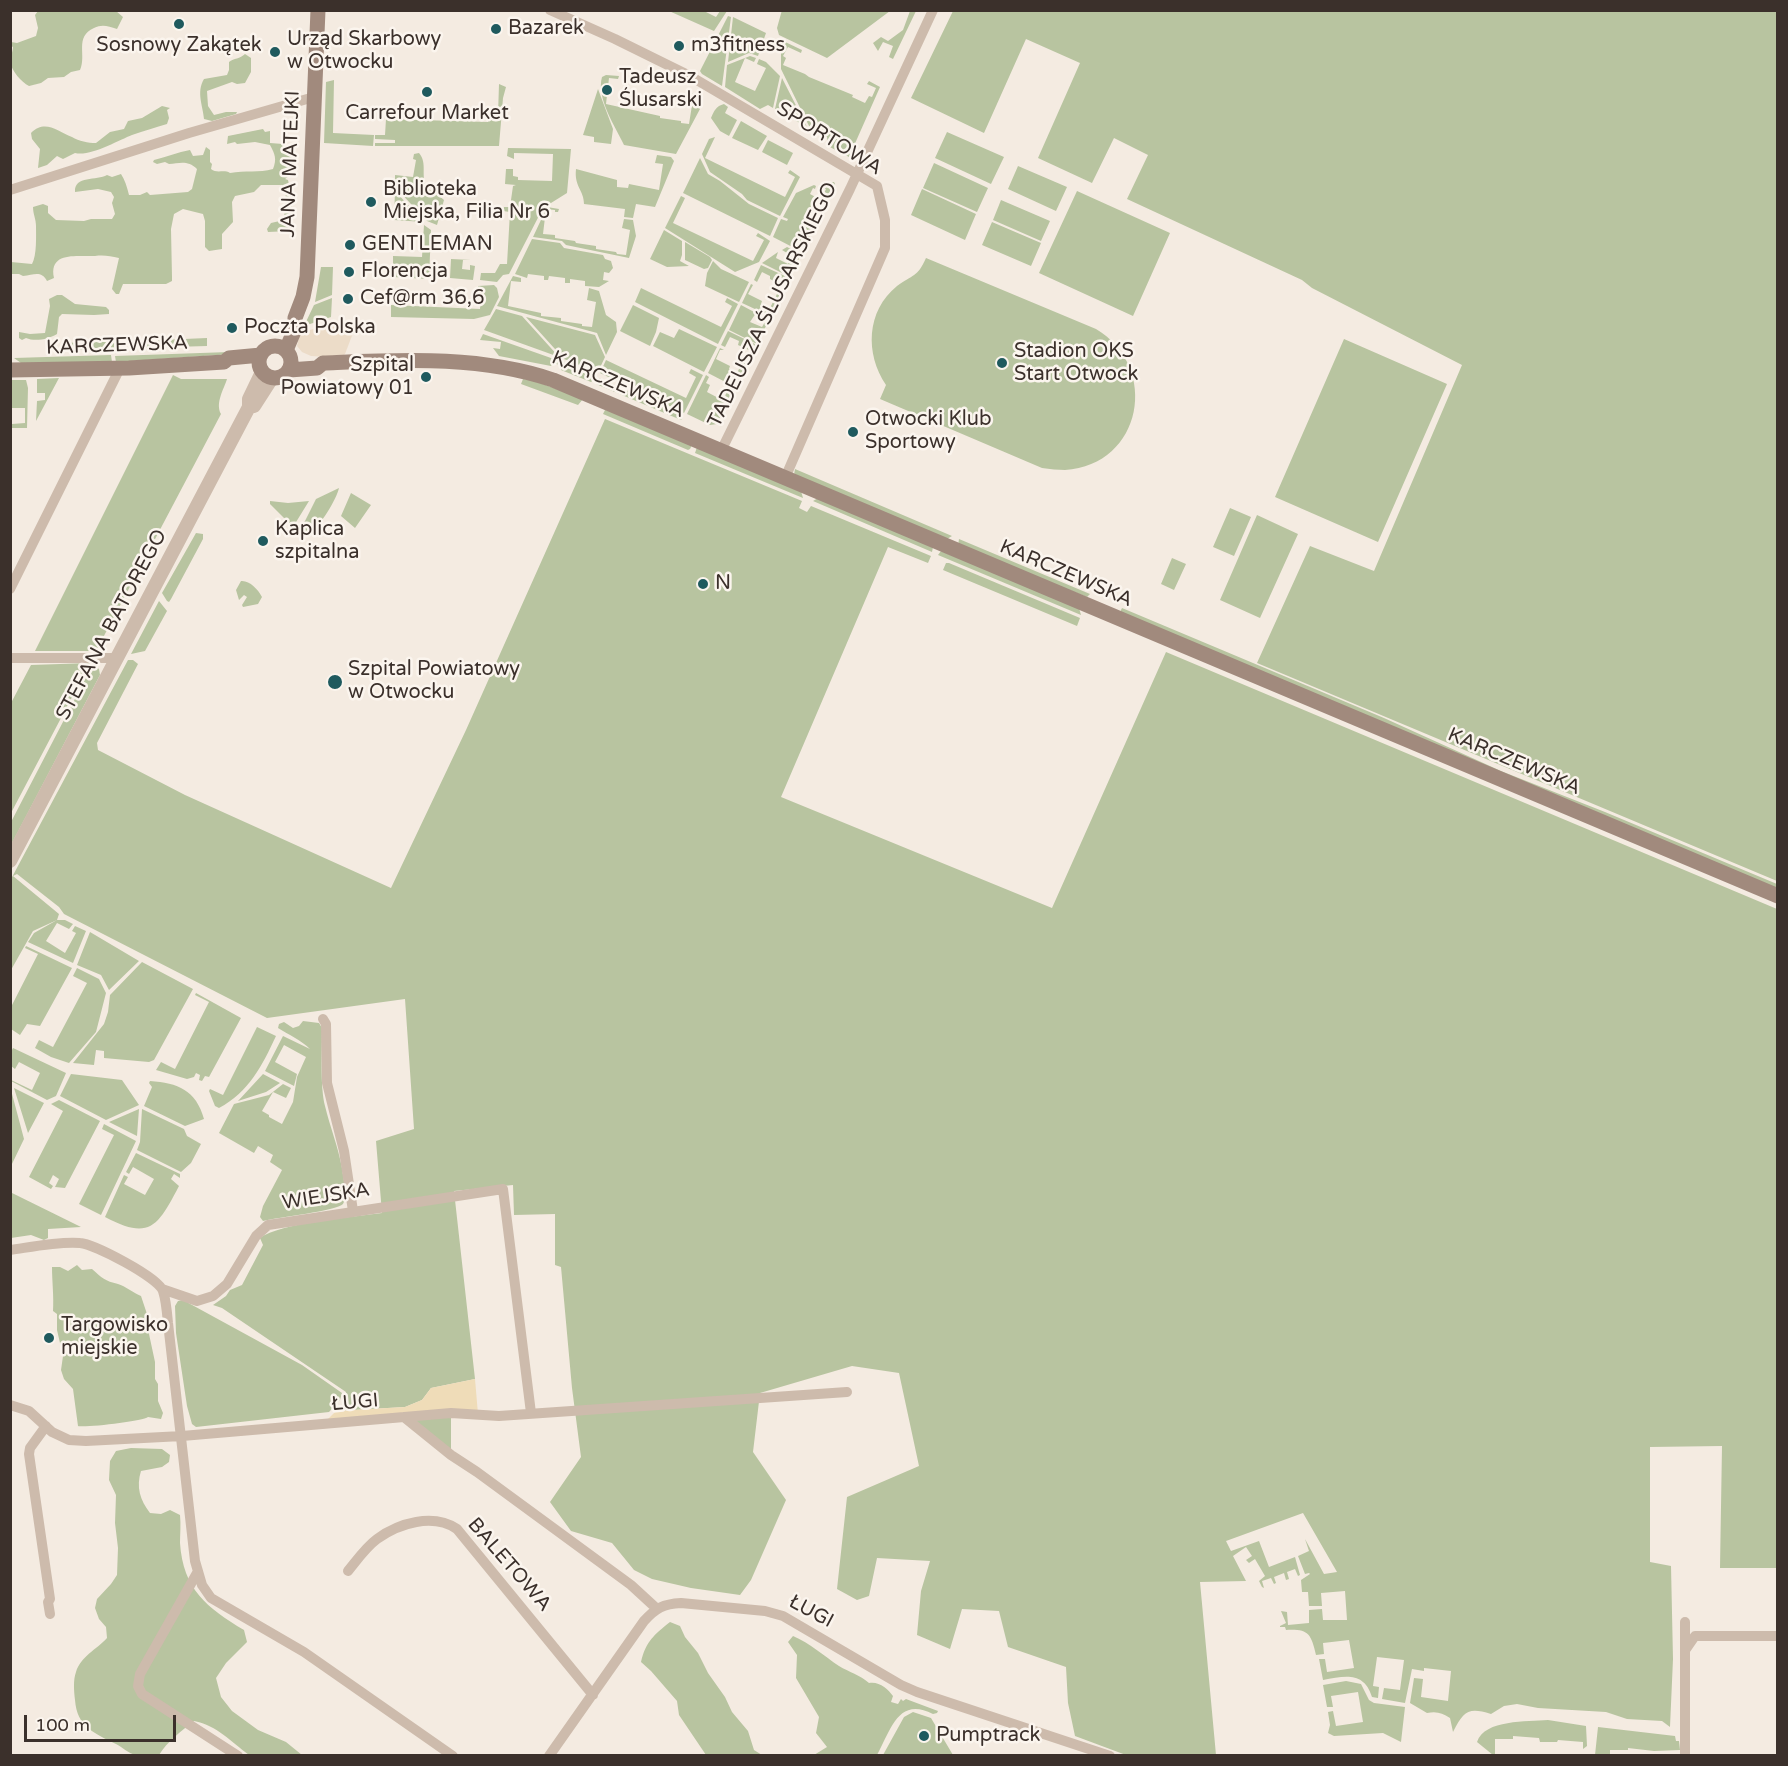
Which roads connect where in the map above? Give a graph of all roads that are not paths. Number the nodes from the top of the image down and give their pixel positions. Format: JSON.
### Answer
{"nodes":[{"id":1,"x":318,"y":10,"type":"edge"},
{"id":2,"x":550,"y":10,"type":"edge"},
{"id":3,"x":933,"y":10,"type":"edge"},
{"id":4,"x":314,"y":97,"type":"junction"},
{"id":5,"x":856,"y":175,"type":"junction"},
{"id":6,"x":10,"y":190,"type":"edge"},
{"id":7,"x":285,"y":356,"type":"junction"},
{"id":8,"x":10,"y":365,"type":"edge"},
{"id":9,"x":120,"y":368,"type":"junction"},
{"id":10,"x":264,"y":368,"type":"junction"},
{"id":11,"x":11,"y":370,"type":"edge"},
{"id":12,"x":721,"y":451,"type":"junction"},
{"id":13,"x":785,"y":478,"type":"junction"},
{"id":14,"x":10,"y":589,"type":"edge"},
{"id":15,"x":10,"y":658,"type":"edge"},
{"id":16,"x":116,"y":658,"type":"junction"},
{"id":17,"x":10,"y":861,"type":"edge"},
{"id":18,"x":1778,"y":896,"type":"edge"},
{"id":19,"x":323,"y":1019,"type":"dead end"},
{"id":20,"x":353,"y":1211,"type":"junction"},
{"id":21,"x":10,"y":1250,"type":"edge"},
{"id":22,"x":162,"y":1289,"type":"junction"},
{"id":23,"x":847,"y":1392,"type":"dead end"},
{"id":24,"x":10,"y":1405,"type":"edge"},
{"id":25,"x":531,"y":1413,"type":"junction"},
{"id":26,"x":404,"y":1417,"type":"junction"},
{"id":27,"x":46,"y":1426,"type":"junction"},
{"id":28,"x":182,"y":1436,"type":"junction"},
{"id":29,"x":348,"y":1570,"type":"dead end"},
{"id":30,"x":197,"y":1572,"type":"junction"},
{"id":31,"x":656,"y":1608,"type":"junction"},
{"id":32,"x":50,"y":1614,"type":"dead end"},
{"id":33,"x":1685,"y":1622,"type":"dead end"},
{"id":34,"x":1778,"y":1636,"type":"edge"},
{"id":35,"x":1685,"y":1651,"type":"junction"},
{"id":36,"x":593,"y":1695,"type":"junction"},
{"id":37,"x":238,"y":1755,"type":"edge"},
{"id":38,"x":453,"y":1755,"type":"edge"},
{"id":39,"x":549,"y":1755,"type":"edge"},
{"id":40,"x":1110,"y":1755,"type":"edge"},
{"id":41,"x":1685,"y":1755,"type":"edge"}],
"edges":[{"from":1,"to":4,"type":"main road","name":"JANA MATEJKI"},
{"from":2,"to":5,"type":"street","name":"SPORTOWA"},
{"from":3,"to":5,"type":"street","name":"TADEUSZA ŚLUSARSKIEGO"},
{"from":4,"to":6,"type":"street"},
{"from":4,"to":7,"type":"main road","name":"JANA MATEJKI"},
{"from":5,"to":12,"type":"street","name":"TADEUSZA ŚLUSARSKIEGO"},
{"from":5,"to":13,"type":"street","name":"SPORTOWA"},
{"from":7,"to":10,"type":"main road"},
{"from":7,"to":10,"type":"main road"},
{"from":7,"to":12,"type":"main road","name":"KARCZEWSKA"},
{"from":8,"to":11,"type":"street"},
{"from":9,"to":10,"type":"main road","name":"KARCZEWSKA"},
{"from":9,"to":11,"type":"main road","name":"KARCZEWSKA"},
{"from":9,"to":14,"type":"street"},
{"from":10,"to":16,"type":"street","name":"STEFANA BATOREGO"},
{"from":12,"to":13,"type":"main road","name":"KARCZEWSKA"},
{"from":13,"to":18,"type":"main road","name":"KARCZEWSKA"},
{"from":15,"to":16,"type":"street"},
{"from":16,"to":17,"type":"street","name":"STEFANA BATOREGO"},
{"from":19,"to":20,"type":"street"},
{"from":20,"to":22,"type":"street","name":"WIEJSKA"},
{"from":20,"to":25,"type":"street","name":"WIEJSKA"},
{"from":21,"to":22,"type":"street"},
{"from":22,"to":28,"type":"street"},
{"from":23,"to":25,"type":"street","name":"ŁUGI"},
{"from":24,"to":27,"type":"street"},
{"from":25,"to":26,"type":"street","name":"ŁUGI"},
{"from":26,"to":28,"type":"street","name":"ŁUGI"},
{"from":26,"to":31,"type":"street"},
{"from":27,"to":28,"type":"street"},
{"from":27,"to":32,"type":"street"},
{"from":28,"to":30,"type":"street"},
{"from":29,"to":36,"type":"street","name":"BALETOWA"},
{"from":30,"to":37,"type":"street"},
{"from":30,"to":38,"type":"street"},
{"from":31,"to":36,"type":"street"},
{"from":31,"to":40,"type":"street","name":"ŁUGI"},
{"from":33,"to":35,"type":"street"},
{"from":34,"to":35,"type":"street"},
{"from":35,"to":41,"type":"street"},
{"from":36,"to":39,"type":"street"}]}
